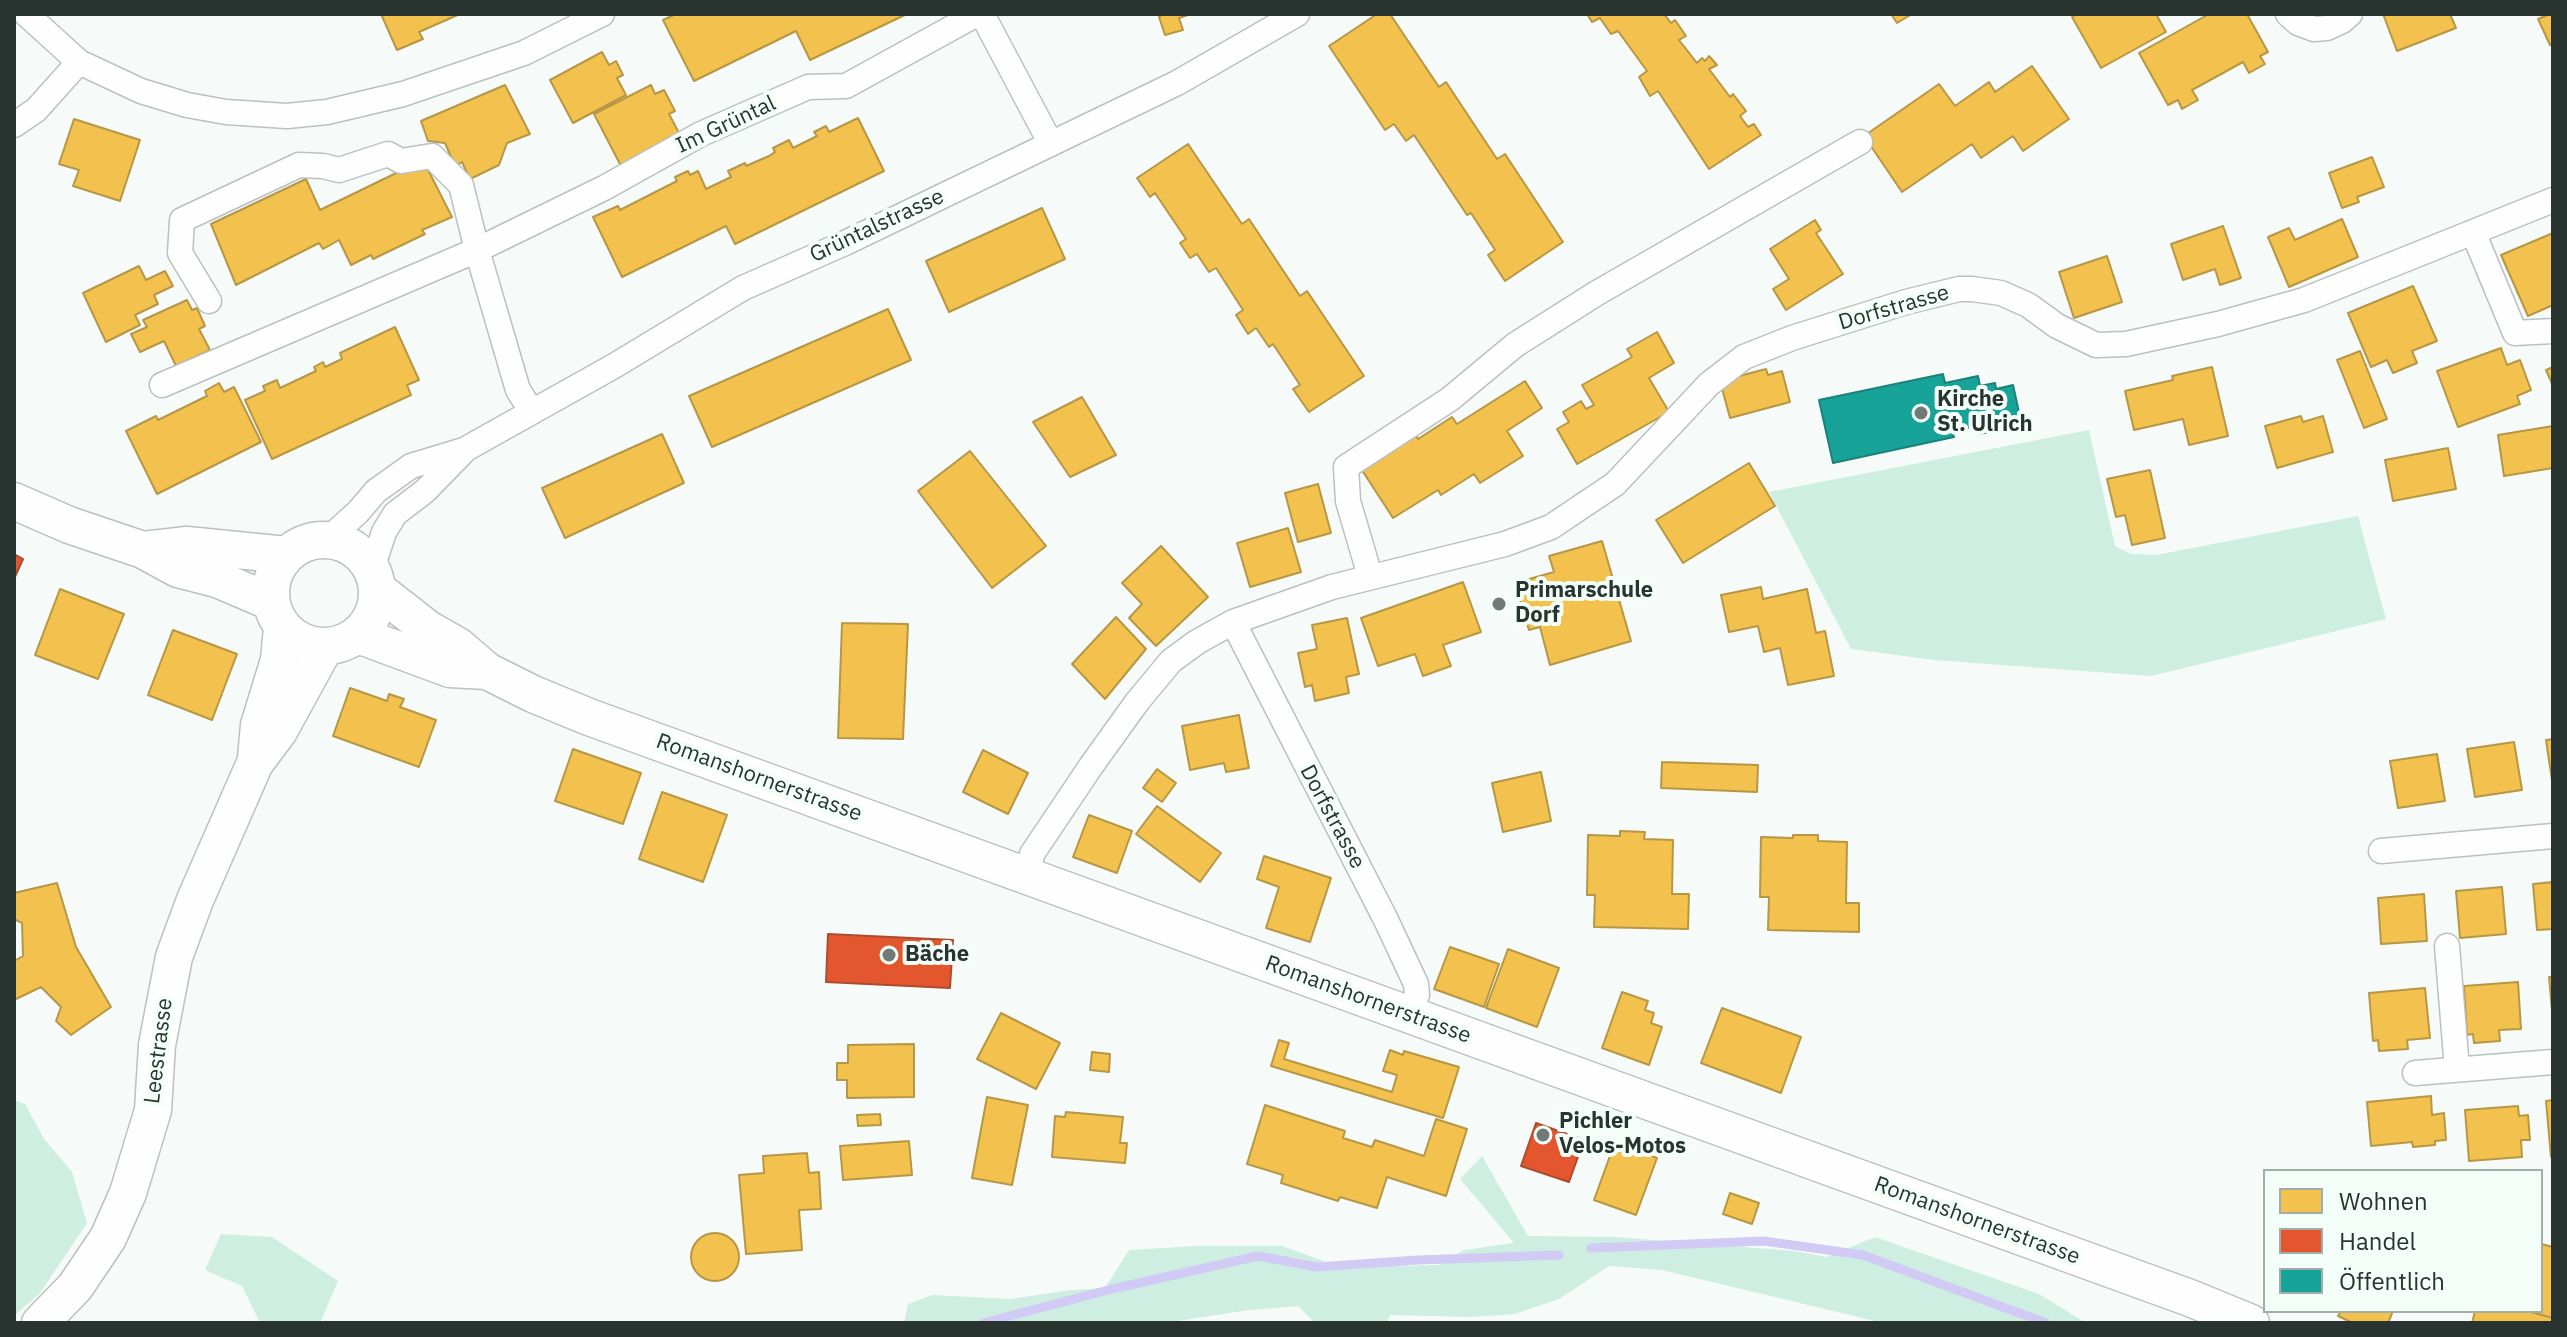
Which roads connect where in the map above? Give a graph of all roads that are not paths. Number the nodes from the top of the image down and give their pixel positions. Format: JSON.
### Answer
{"nodes":[{"id":1,"x":26,"y":14,"type":"edge"},
{"id":2,"x":602,"y":14,"type":"edge"},
{"id":3,"x":979,"y":14,"type":"edge"},
{"id":4,"x":1297,"y":14,"type":"edge"},
{"id":5,"x":2288,"y":14,"type":"edge"},
{"id":6,"x":2350,"y":14,"type":"edge"},
{"id":7,"x":79,"y":62,"type":"junction"},
{"id":8,"x":14,"y":125,"type":"edge"},
{"id":9,"x":1860,"y":142,"type":"dead end"},
{"id":10,"x":1051,"y":144,"type":"junction"},
{"id":11,"x":2553,"y":200,"type":"edge"},
{"id":12,"x":2473,"y":232,"type":"junction"},
{"id":13,"x":477,"y":250,"type":"junction"},
{"id":14,"x":209,"y":301,"type":"dead end"},
{"id":15,"x":2553,"y":331,"type":"edge"},
{"id":16,"x":162,"y":385,"type":"dead end"},
{"id":17,"x":532,"y":412,"type":"junction"},
{"id":18,"x":464,"y":450,"type":"junction"},
{"id":19,"x":14,"y":501,"type":"edge"},
{"id":20,"x":327,"y":540,"type":"junction"},
{"id":21,"x":143,"y":550,"type":"junction"},
{"id":22,"x":287,"y":555,"type":"junction"},
{"id":23,"x":1370,"y":576,"type":"junction"},
{"id":24,"x":375,"y":579,"type":"junction"},
{"id":25,"x":276,"y":615,"type":"junction"},
{"id":26,"x":1233,"y":622,"type":"junction"},
{"id":27,"x":342,"y":641,"type":"junction"},
{"id":28,"x":487,"y":671,"type":"junction"},
{"id":29,"x":255,"y":763,"type":"junction"},
{"id":30,"x":2553,"y":836,"type":"edge"},
{"id":31,"x":2381,"y":851,"type":"dead end"},
{"id":32,"x":1028,"y":878,"type":"junction"},
{"id":33,"x":2447,"y":946,"type":"dead end"},
{"id":34,"x":1409,"y":1015,"type":"junction"},
{"id":35,"x":2553,"y":1062,"type":"edge"},
{"id":36,"x":2457,"y":1069,"type":"junction"},
{"id":37,"x":2415,"y":1073,"type":"dead end"},
{"id":38,"x":40,"y":1323,"type":"edge"},
{"id":39,"x":2251,"y":1323,"type":"edge"}],
"edges":[{"from":1,"to":7,"type":"street"},
{"from":2,"to":7,"type":"street"},
{"from":3,"to":10,"type":"street"},
{"from":3,"to":13,"type":"street","name":"Im Grüntal"},
{"from":4,"to":10,"type":"street","name":"Grüntalstrasse"},
{"from":5,"to":6,"type":"street"},
{"from":7,"to":8,"type":"street"},
{"from":9,"to":23,"type":"street"},
{"from":10,"to":17,"type":"street","name":"Grüntalstrasse"},
{"from":11,"to":12,"type":"street","name":"Dorfstrasse"},
{"from":12,"to":15,"type":"street"},
{"from":12,"to":23,"type":"street","name":"Dorfstrasse"},
{"from":13,"to":14,"type":"street"},
{"from":13,"to":16,"type":"street","name":"Im Grüntal"},
{"from":13,"to":17,"type":"street"},
{"from":17,"to":18,"type":"street","name":"Grüntalstrasse"},
{"from":18,"to":20,"type":"street","name":"Grüntalstrasse"},
{"from":18,"to":24,"type":"street","name":"Grüntalstrasse"},
{"from":19,"to":21,"type":"main road"},
{"from":20,"to":22,"type":"main road"},
{"from":20,"to":24,"type":"main road"},
{"from":21,"to":22,"type":"main road"},
{"from":21,"to":25,"type":"main road"},
{"from":22,"to":25,"type":"main road"},
{"from":23,"to":26,"type":"street","name":"Dorfstrasse"},
{"from":24,"to":27,"type":"main road"},
{"from":24,"to":28,"type":"main road","name":"Romanshornerstrasse"},
{"from":25,"to":27,"type":"main road"},
{"from":25,"to":29,"type":"main road","name":"Leestrasse"},
{"from":26,"to":32,"type":"street","name":"Dorfstrasse"},
{"from":26,"to":34,"type":"street","name":"Dorfstrasse"},
{"from":27,"to":28,"type":"main road","name":"Romanshornerstrasse"},
{"from":27,"to":29,"type":"main road","name":"Leestrasse"},
{"from":28,"to":32,"type":"main road","name":"Romanshornerstrasse"},
{"from":29,"to":38,"type":"main road","name":"Leestrasse"},
{"from":30,"to":31,"type":"street"},
{"from":32,"to":34,"type":"main road","name":"Romanshornerstrasse"},
{"from":33,"to":36,"type":"street"},
{"from":34,"to":39,"type":"main road","name":"Romanshornerstrasse"},
{"from":35,"to":36,"type":"street"},
{"from":36,"to":37,"type":"street"}]}
